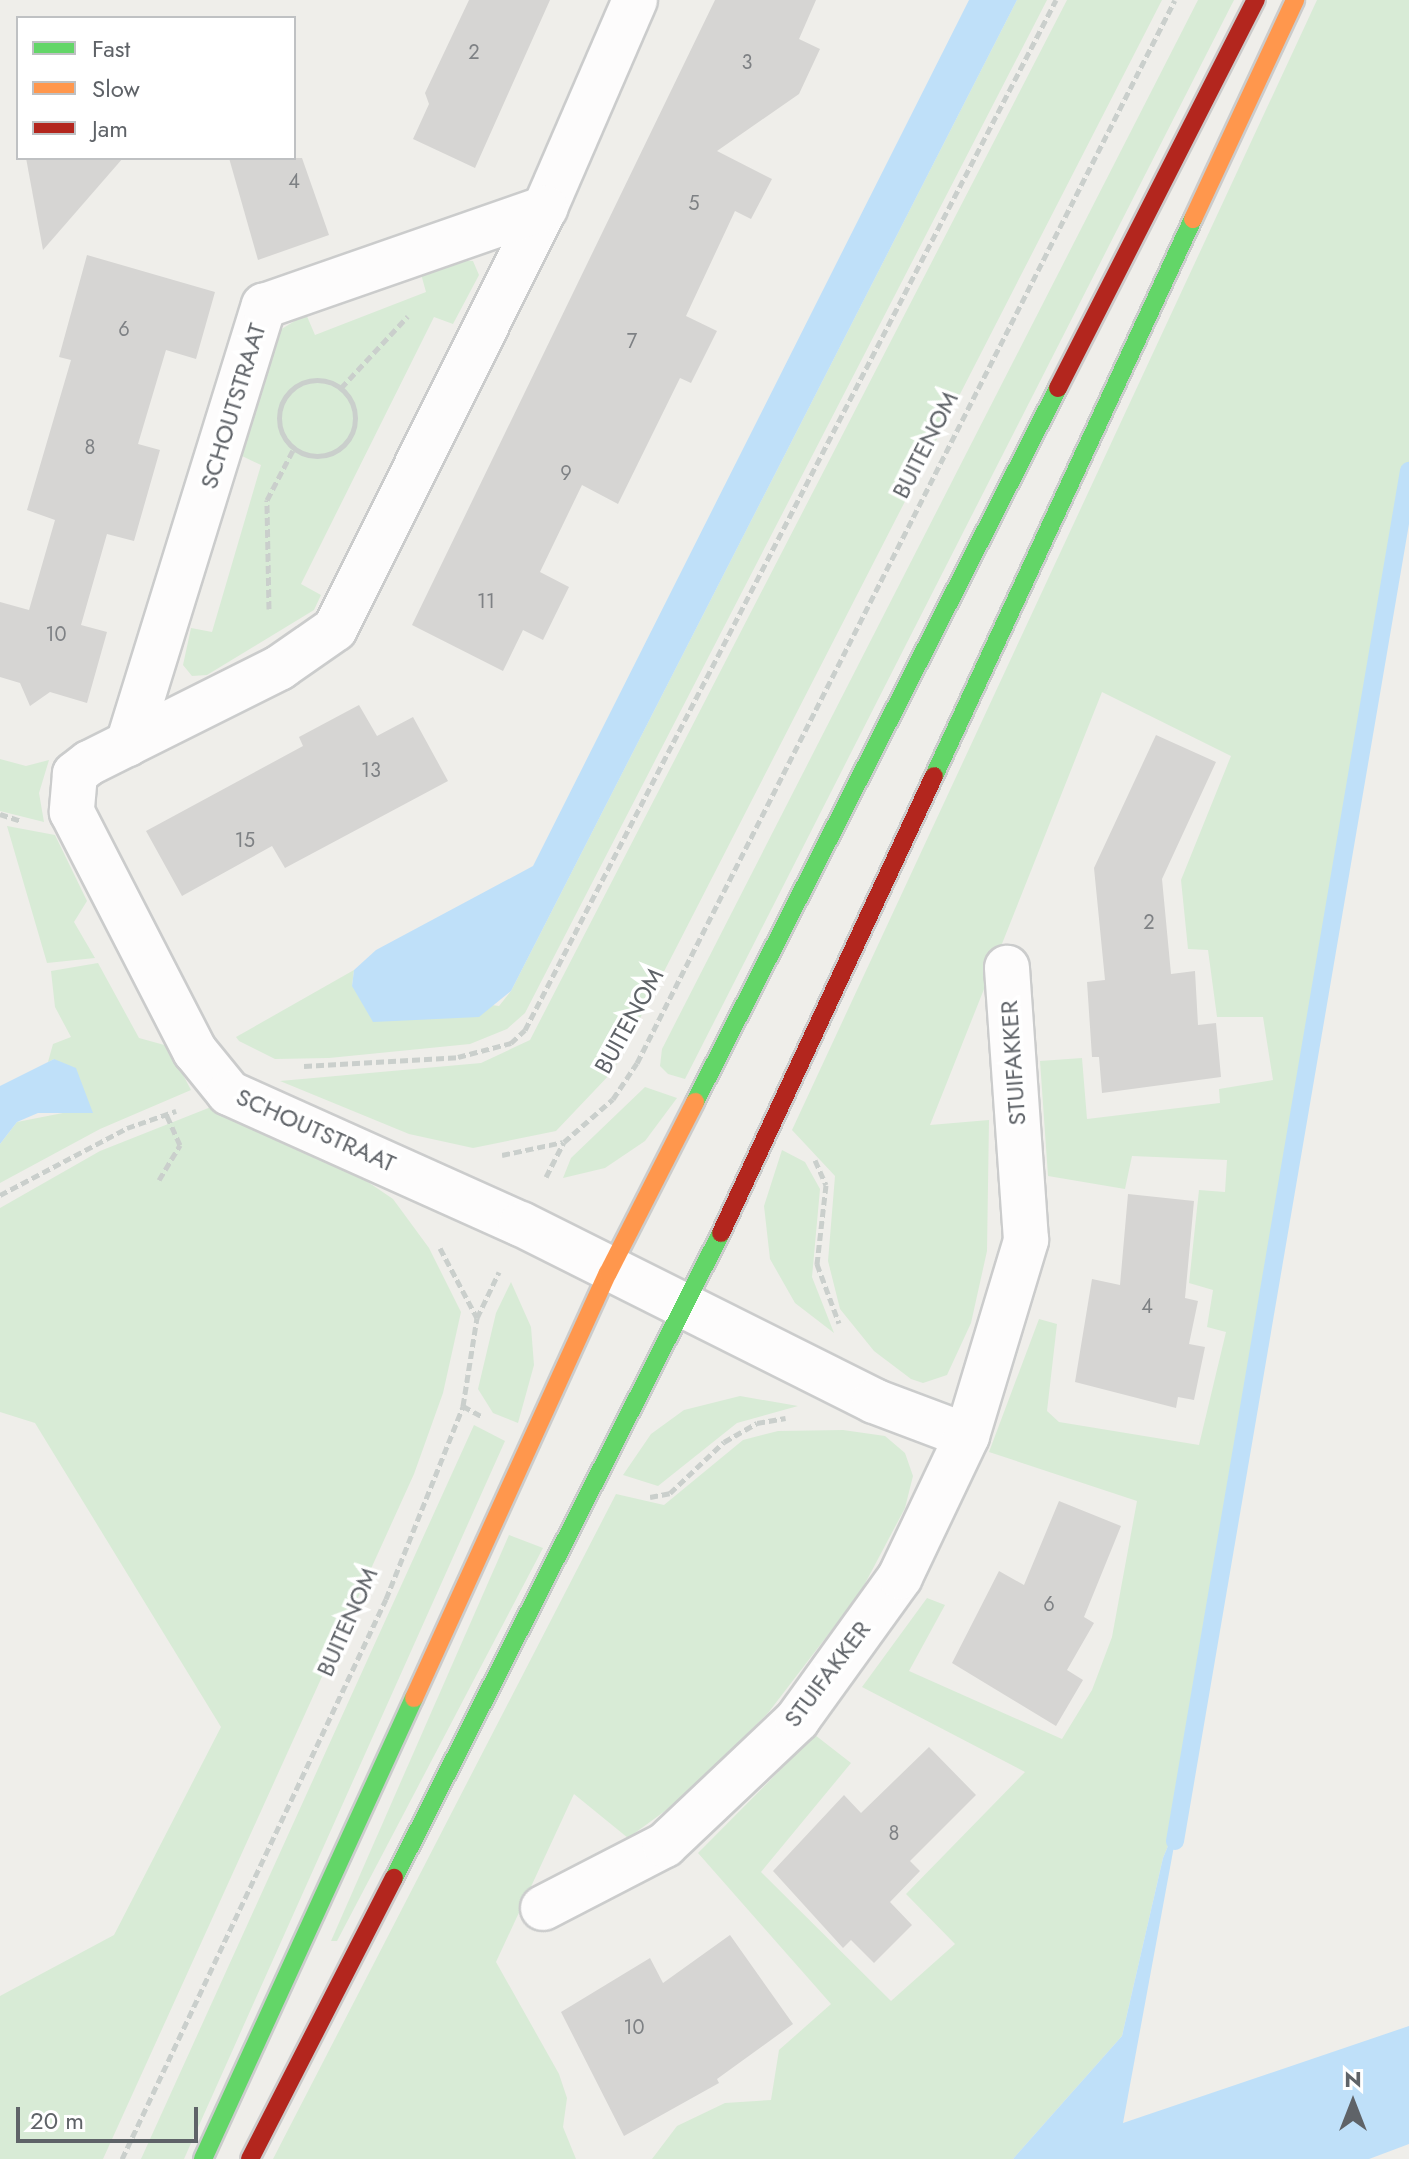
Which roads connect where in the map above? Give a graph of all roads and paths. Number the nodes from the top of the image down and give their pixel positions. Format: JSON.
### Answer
{"nodes":[{"id":1,"x":635,"y":0,"type":"edge"},
{"id":2,"x":1056,"y":0,"type":"edge"},
{"id":3,"x":1175,"y":0,"type":"edge"},
{"id":4,"x":1256,"y":0,"type":"edge"},
{"id":5,"x":1295,"y":0,"type":"edge"},
{"id":6,"x":545,"y":208,"type":"junction"},
{"id":7,"x":493,"y":304,"type":"junction"},
{"id":8,"x":341,"y":388,"type":"junction"},
{"id":9,"x":293,"y":449,"type":"junction"},
{"id":10,"x":279,"y":668,"type":"junction"},
{"id":11,"x":128,"y":744,"type":"junction"},
{"id":12,"x":1007,"y":968,"type":"dead end"},
{"id":13,"x":229,"y":1093,"type":"junction"},
{"id":14,"x":166,"y":1114,"type":"junction"},
{"id":15,"x":159,"y":1180,"type":"dead end"},
{"id":16,"x":0,"y":1195,"type":"edge"},
{"id":17,"x":521,"y":1224,"type":"junction"},
{"id":18,"x":608,"y":1273,"type":"junction"},
{"id":19,"x":686,"y":1309,"type":"junction"},
{"id":20,"x":967,"y":1436,"type":"junction"},
{"id":21,"x":543,"y":1908,"type":"dead end"},
{"id":22,"x":122,"y":2159,"type":"edge"},
{"id":23,"x":203,"y":2159,"type":"edge"},
{"id":24,"x":250,"y":2159,"type":"edge"}],
"edges":[{"from":1,"to":6,"type":"street","name":"SCHOUTSTRAAT"},
{"from":2,"to":13,"type":"path"},
{"from":3,"to":17,"type":"path","name":"BUITENOM"},
{"from":4,"to":18,"type":"main road"},
{"from":5,"to":19,"type":"main road"},
{"from":6,"to":7,"type":"street","name":"SCHOUTSTRAAT"},
{"from":6,"to":11,"type":"street","name":"SCHOUTSTRAAT"},
{"from":7,"to":8,"type":"path"},
{"from":7,"to":10,"type":"street","name":"SCHOUTSTRAAT"},
{"from":8,"to":9,"type":"path"},
{"from":8,"to":9,"type":"path"},
{"from":9,"to":10,"type":"path"},
{"from":10,"to":11,"type":"street","name":"SCHOUTSTRAAT"},
{"from":11,"to":13,"type":"street","name":"SCHOUTSTRAAT"},
{"from":12,"to":20,"type":"street","name":"STUIFAKKER"},
{"from":13,"to":14,"type":"path"},
{"from":13,"to":17,"type":"street","name":"SCHOUTSTRAAT"},
{"from":14,"to":15,"type":"path"},
{"from":14,"to":16,"type":"path"},
{"from":17,"to":18,"type":"street","name":"SCHOUTSTRAAT"},
{"from":17,"to":22,"type":"path","name":"BUITENOM"},
{"from":18,"to":19,"type":"street"},
{"from":18,"to":23,"type":"main road"},
{"from":19,"to":20,"type":"street"},
{"from":19,"to":24,"type":"main road"},
{"from":20,"to":21,"type":"street","name":"STUIFAKKER"}]}
